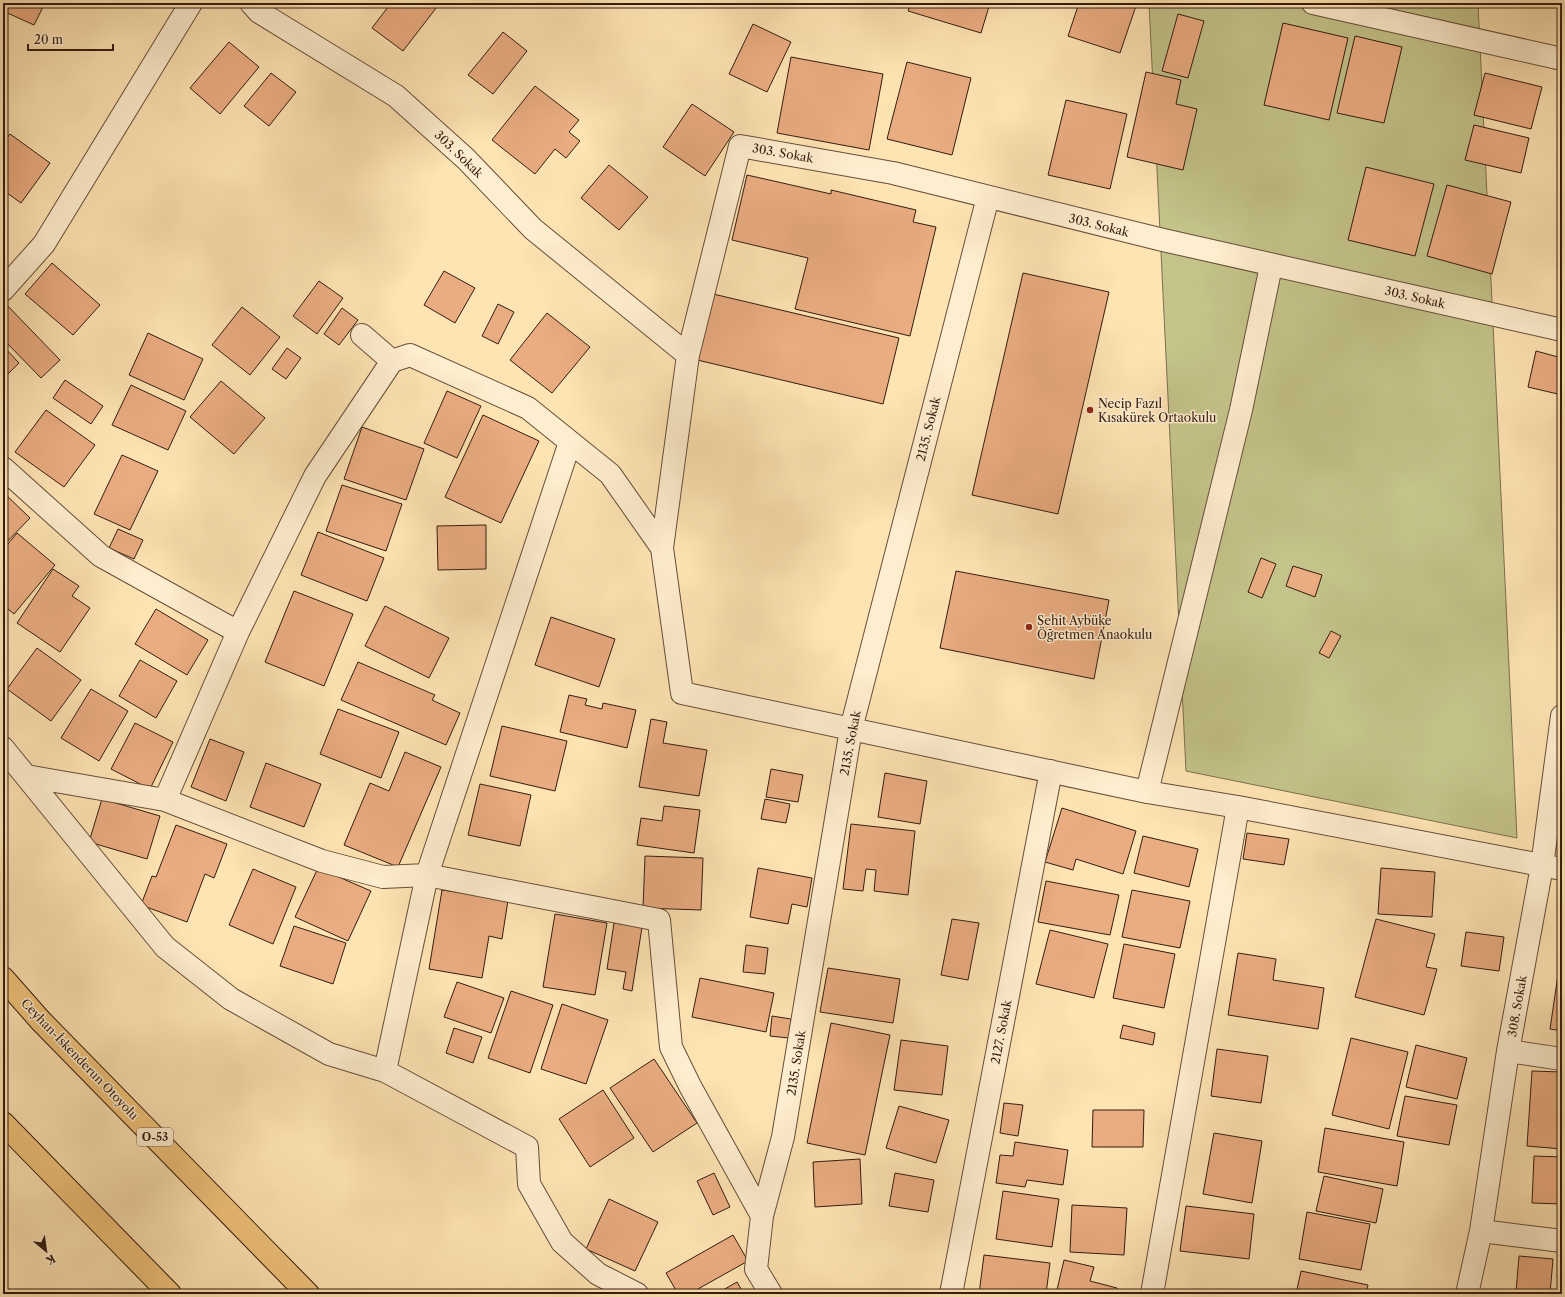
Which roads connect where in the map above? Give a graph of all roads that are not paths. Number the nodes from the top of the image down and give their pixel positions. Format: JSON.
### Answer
{"nodes":[{"id":1,"x":191,"y":3,"type":"edge"},
{"id":2,"x":251,"y":3,"type":"edge"},
{"id":3,"x":1313,"y":3,"type":"edge"},
{"id":4,"x":1562,"y":59,"type":"edge"},
{"id":5,"x":988,"y":197,"type":"junction"},
{"id":6,"x":1271,"y":266,"type":"junction"},
{"id":7,"x":3,"y":290,"type":"edge"},
{"id":8,"x":1562,"y":330,"type":"edge"},
{"id":9,"x":362,"y":335,"type":"dead end"},
{"id":10,"x":688,"y":355,"type":"junction"},
{"id":11,"x":392,"y":361,"type":"junction"},
{"id":12,"x":570,"y":442,"type":"junction"},
{"id":13,"x":3,"y":468,"type":"edge"},
{"id":14,"x":662,"y":548,"type":"junction"},
{"id":15,"x":238,"y":632,"type":"junction"},
{"id":16,"x":1562,"y":716,"type":"edge"},
{"id":17,"x":851,"y":729,"type":"junction"},
{"id":18,"x":3,"y":748,"type":"edge"},
{"id":19,"x":1051,"y":771,"type":"junction"},
{"id":20,"x":26,"y":776,"type":"junction"},
{"id":21,"x":1147,"y":792,"type":"junction"},
{"id":22,"x":165,"y":800,"type":"junction"},
{"id":23,"x":1238,"y":807,"type":"junction"},
{"id":24,"x":1552,"y":868,"type":"edge"},
{"id":25,"x":427,"y":875,"type":"junction"},
{"id":26,"x":3,"y":978,"type":"edge"},
{"id":27,"x":1508,"y":1051,"type":"junction"},
{"id":28,"x":1562,"y":1059,"type":"edge"},
{"id":29,"x":385,"y":1071,"type":"junction"},
{"id":30,"x":3,"y":1123,"type":"edge"},
{"id":31,"x":762,"y":1216,"type":"junction"},
{"id":32,"x":1481,"y":1231,"type":"junction"},
{"id":33,"x":1562,"y":1241,"type":"edge"},
{"id":34,"x":170,"y":1294,"type":"edge"},
{"id":35,"x":308,"y":1294,"type":"edge"},
{"id":36,"x":637,"y":1294,"type":"edge"},
{"id":37,"x":771,"y":1294,"type":"edge"},
{"id":38,"x":951,"y":1294,"type":"edge"},
{"id":39,"x":1152,"y":1294,"type":"edge"},
{"id":40,"x":1467,"y":1294,"type":"edge"}],
"edges":[{"from":1,"to":7,"type":"street"},
{"from":2,"to":10,"type":"street","name":"303. Sokak"},
{"from":3,"to":4,"type":"street"},
{"from":5,"to":6,"type":"street","name":"303. Sokak"},
{"from":5,"to":10,"type":"street","name":"303. Sokak"},
{"from":5,"to":17,"type":"street","name":"2135. Sokak"},
{"from":6,"to":8,"type":"street","name":"303. Sokak"},
{"from":6,"to":21,"type":"street"},
{"from":9,"to":11,"type":"street"},
{"from":10,"to":14,"type":"street"},
{"from":11,"to":12,"type":"street"},
{"from":11,"to":15,"type":"street"},
{"from":12,"to":14,"type":"street"},
{"from":12,"to":25,"type":"street"},
{"from":13,"to":15,"type":"street"},
{"from":14,"to":17,"type":"street"},
{"from":15,"to":22,"type":"street"},
{"from":16,"to":24,"type":"street","name":"308. Sokak"},
{"from":17,"to":19,"type":"street"},
{"from":17,"to":31,"type":"street","name":"2135. Sokak"},
{"from":18,"to":20,"type":"street"},
{"from":19,"to":21,"type":"street"},
{"from":19,"to":38,"type":"street","name":"2127. Sokak"},
{"from":20,"to":22,"type":"street"},
{"from":20,"to":29,"type":"street"},
{"from":21,"to":23,"type":"street"},
{"from":22,"to":25,"type":"street"},
{"from":23,"to":24,"type":"street"},
{"from":23,"to":39,"type":"street"},
{"from":24,"to":27,"type":"street","name":"308. Sokak"},
{"from":25,"to":29,"type":"street"},
{"from":25,"to":31,"type":"street"},
{"from":26,"to":35,"type":"highway","name":"Ceyhan-İskenderun Otoyolu","number":"O-53"},
{"from":27,"to":28,"type":"street"},
{"from":27,"to":32,"type":"street","name":"308. Sokak"},
{"from":29,"to":36,"type":"street"},
{"from":30,"to":34,"type":"highway"},
{"from":31,"to":37,"type":"street","name":"2135. Sokak"},
{"from":32,"to":33,"type":"street"},
{"from":32,"to":40,"type":"street","name":"308. Sokak"}]}
